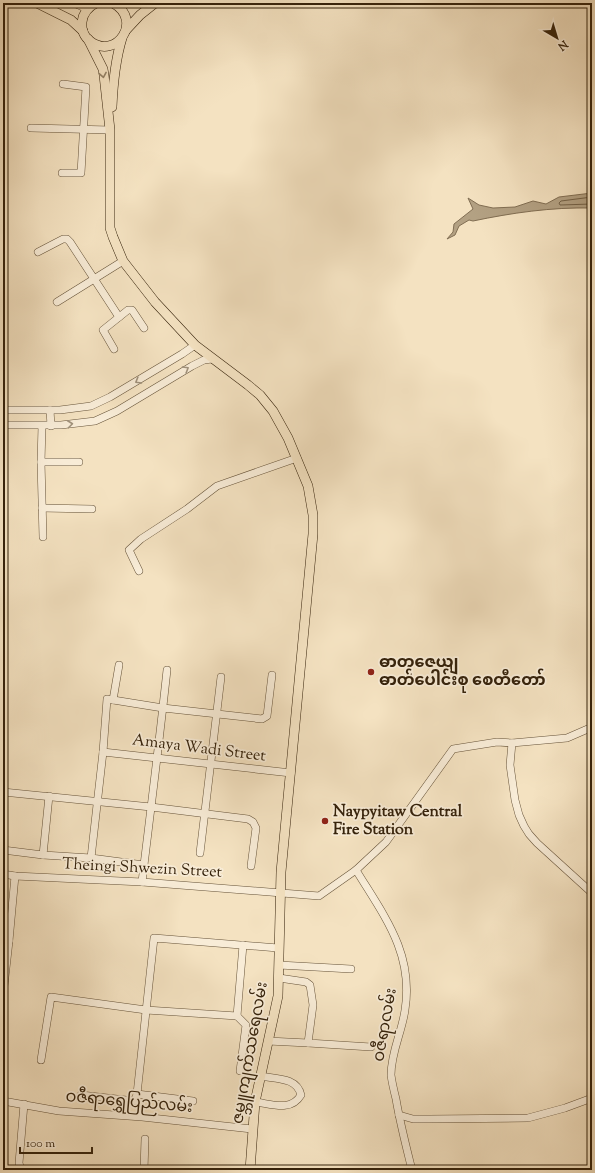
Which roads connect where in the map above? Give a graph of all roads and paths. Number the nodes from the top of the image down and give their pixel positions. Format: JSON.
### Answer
{"nodes":[{"id":1,"x":37,"y":3,"type":"edge"},
{"id":2,"x":76,"y":3,"type":"edge"},
{"id":3,"x":113,"y":3,"type":"edge"},
{"id":4,"x":155,"y":3,"type":"edge"},
{"id":5,"x":92,"y":5,"type":"edge"},
{"id":6,"x":83,"y":31,"type":"junction"},
{"id":7,"x":124,"y":34,"type":"junction"},
{"id":8,"x":88,"y":39,"type":"junction"},
{"id":9,"x":63,"y":84,"type":"dead end"},
{"id":10,"x":31,"y":128,"type":"dead end"},
{"id":11,"x":110,"y":128,"type":"junction"},
{"id":12,"x":85,"y":130,"type":"junction"},
{"id":13,"x":62,"y":173,"type":"dead end"},
{"id":14,"x":38,"y":252,"type":"dead end"},
{"id":15,"x":123,"y":261,"type":"junction"},
{"id":16,"x":94,"y":279,"type":"junction"},
{"id":17,"x":57,"y":302,"type":"dead end"},
{"id":18,"x":119,"y":317,"type":"junction"},
{"id":19,"x":144,"y":328,"type":"dead end"},
{"id":20,"x":195,"y":345,"type":"junction"},
{"id":21,"x":114,"y":349,"type":"dead end"},
{"id":22,"x":212,"y":359,"type":"junction"},
{"id":23,"x":3,"y":410,"type":"edge"},
{"id":24,"x":50,"y":410,"type":"junction"},
{"id":25,"x":3,"y":425,"type":"edge"},
{"id":26,"x":42,"y":426,"type":"junction"},
{"id":27,"x":51,"y":426,"type":"junction"},
{"id":28,"x":297,"y":458,"type":"junction"},
{"id":29,"x":41,"y":462,"type":"junction"},
{"id":30,"x":79,"y":462,"type":"dead end"},
{"id":31,"x":42,"y":508,"type":"junction"},
{"id":32,"x":92,"y":509,"type":"dead end"},
{"id":33,"x":43,"y":537,"type":"dead end"},
{"id":34,"x":140,"y":571,"type":"dead end"},
{"id":35,"x":119,"y":665,"type":"dead end"},
{"id":36,"x":167,"y":670,"type":"dead end"},
{"id":37,"x":272,"y":675,"type":"dead end"},
{"id":38,"x":221,"y":677,"type":"dead end"},
{"id":39,"x":113,"y":700,"type":"junction"},
{"id":40,"x":163,"y":708,"type":"junction"},
{"id":41,"x":218,"y":714,"type":"junction"},
{"id":42,"x":592,"y":726,"type":"edge"},
{"id":43,"x":512,"y":743,"type":"junction"},
{"id":44,"x":104,"y":752,"type":"junction"},
{"id":45,"x":157,"y":758,"type":"junction"},
{"id":46,"x":211,"y":765,"type":"junction"},
{"id":47,"x":291,"y":773,"type":"junction"},
{"id":48,"x":3,"y":792,"type":"edge"},
{"id":49,"x":49,"y":796,"type":"junction"},
{"id":50,"x":97,"y":801,"type":"junction"},
{"id":51,"x":151,"y":807,"type":"junction"},
{"id":52,"x":205,"y":814,"type":"junction"},
{"id":53,"x":3,"y":850,"type":"edge"},
{"id":54,"x":200,"y":853,"type":"dead end"},
{"id":55,"x":43,"y":855,"type":"junction"},
{"id":56,"x":91,"y":858,"type":"junction"},
{"id":57,"x":144,"y":865,"type":"junction"},
{"id":58,"x":251,"y":866,"type":"dead end"},
{"id":59,"x":356,"y":870,"type":"junction"},
{"id":60,"x":3,"y":874,"type":"edge"},
{"id":61,"x":15,"y":876,"type":"junction"},
{"id":62,"x":142,"y":882,"type":"junction"},
{"id":63,"x":280,"y":893,"type":"junction"},
{"id":64,"x":592,"y":893,"type":"edge"},
{"id":65,"x":6,"y":940,"type":"edge"},
{"id":66,"x":243,"y":945,"type":"junction"},
{"id":67,"x":278,"y":948,"type":"junction"},
{"id":68,"x":279,"y":965,"type":"junction"},
{"id":69,"x":351,"y":969,"type":"dead end"},
{"id":70,"x":279,"y":978,"type":"junction"},
{"id":71,"x":3,"y":994,"type":"edge"},
{"id":72,"x":146,"y":1010,"type":"junction"},
{"id":73,"x":237,"y":1016,"type":"junction"},
{"id":74,"x":268,"y":1041,"type":"junction"},
{"id":75,"x":308,"y":1043,"type":"junction"},
{"id":76,"x":371,"y":1047,"type":"dead end"},
{"id":77,"x":41,"y":1060,"type":"dead end"},
{"id":78,"x":240,"y":1071,"type":"dead end"},
{"id":79,"x":260,"y":1076,"type":"junction"},
{"id":80,"x":136,"y":1094,"type":"junction"},
{"id":81,"x":81,"y":1095,"type":"dead end"},
{"id":82,"x":592,"y":1098,"type":"edge"},
{"id":83,"x":3,"y":1101,"type":"edge"},
{"id":84,"x":192,"y":1101,"type":"dead end"},
{"id":85,"x":255,"y":1102,"type":"junction"},
{"id":86,"x":24,"y":1104,"type":"junction"},
{"id":87,"x":399,"y":1115,"type":"junction"},
{"id":88,"x":252,"y":1129,"type":"junction"},
{"id":89,"x":145,"y":1139,"type":"dead end"},
{"id":90,"x":21,"y":1170,"type":"edge"},
{"id":91,"x":144,"y":1170,"type":"edge"},
{"id":92,"x":250,"y":1170,"type":"edge"},
{"id":93,"x":412,"y":1170,"type":"edge"}],
"edges":[{"from":1,"to":6,"type":"main road"},
{"from":2,"to":5,"type":"main road"},
{"from":3,"to":7,"type":"main road"},
{"from":4,"to":7,"type":"main road"},
{"from":5,"to":6,"type":"main road"},
{"from":6,"to":8,"type":"main road"},
{"from":7,"to":8,"type":"main road"},
{"from":7,"to":11,"type":"main road"},
{"from":8,"to":11,"type":"main road","one_way":true},
{"from":9,"to":12,"type":"street"},
{"from":10,"to":12,"type":"street"},
{"from":11,"to":12,"type":"street"},
{"from":11,"to":15,"type":"main road","name":"ဇမ္ဘူကျက်သရေလမ်း"},
{"from":12,"to":13,"type":"street"},
{"from":14,"to":16,"type":"street"},
{"from":15,"to":16,"type":"street"},
{"from":15,"to":20,"type":"main road","name":"ဇမ္ဘူကျက်သရေလမ်း"},
{"from":16,"to":17,"type":"street"},
{"from":16,"to":18,"type":"street"},
{"from":18,"to":19,"type":"street"},
{"from":18,"to":21,"type":"street"},
{"from":20,"to":22,"type":"main road","name":"ဇမ္ဘူကျက်သရေလမ်း"},
{"from":20,"to":24,"type":"street","one_way":true},
{"from":27,"to":22,"type":"street","one_way":true},
{"from":22,"to":28,"type":"main road","name":"ဇမ္ဘူကျက်သရေလမ်း"},
{"from":23,"to":24,"type":"street"},
{"from":24,"to":27,"type":"street"},
{"from":25,"to":26,"type":"street"},
{"from":26,"to":27,"type":"street"},
{"from":26,"to":29,"type":"street"},
{"from":28,"to":34,"type":"street"},
{"from":28,"to":47,"type":"main road","name":"ဇမ္ဘူကျက်သရေလမ်း"},
{"from":29,"to":30,"type":"street"},
{"from":29,"to":31,"type":"street"},
{"from":31,"to":32,"type":"street"},
{"from":31,"to":33,"type":"street"},
{"from":35,"to":39,"type":"street"},
{"from":36,"to":40,"type":"street"},
{"from":37,"to":41,"type":"street"},
{"from":38,"to":41,"type":"street"},
{"from":39,"to":40,"type":"street"},
{"from":39,"to":44,"type":"street"},
{"from":40,"to":41,"type":"street"},
{"from":40,"to":45,"type":"street"},
{"from":41,"to":46,"type":"street"},
{"from":42,"to":43,"type":"street","name":"Theingi Shwezin Street"},
{"from":43,"to":59,"type":"street","name":"Theingi Shwezin Street"},
{"from":43,"to":64,"type":"street"},
{"from":44,"to":45,"type":"street","name":"Amaya Wadi Street"},
{"from":44,"to":50,"type":"street"},
{"from":45,"to":46,"type":"street","name":"Amaya Wadi Street"},
{"from":45,"to":51,"type":"street"},
{"from":46,"to":47,"type":"street","name":"Amaya Wadi Street"},
{"from":46,"to":52,"type":"street"},
{"from":47,"to":63,"type":"main road","name":"ဇမ္ဘူကျက်သရေလမ်း"},
{"from":48,"to":49,"type":"street"},
{"from":49,"to":50,"type":"street"},
{"from":49,"to":55,"type":"street"},
{"from":50,"to":51,"type":"street"},
{"from":50,"to":56,"type":"street"},
{"from":51,"to":52,"type":"street"},
{"from":51,"to":57,"type":"street"},
{"from":52,"to":54,"type":"street"},
{"from":52,"to":58,"type":"street"},
{"from":53,"to":55,"type":"street"},
{"from":55,"to":56,"type":"street"},
{"from":56,"to":57,"type":"street"},
{"from":57,"to":62,"type":"street"},
{"from":59,"to":63,"type":"street","name":"Theingi Shwezin Street"},
{"from":59,"to":87,"type":"street","name":"ဝဇီရာလမ်း"},
{"from":60,"to":61,"type":"street","name":"Theingi Shwezin Street"},
{"from":61,"to":62,"type":"street","name":"Theingi Shwezin Street"},
{"from":61,"to":65,"type":"street"},
{"from":62,"to":63,"type":"street","name":"Theingi Shwezin Street"},
{"from":63,"to":67,"type":"main road","name":"ဇမ္ဘူကျက်သရေလမ်း"},
{"from":65,"to":71,"type":"street"},
{"from":66,"to":67,"type":"street"},
{"from":66,"to":72,"type":"street"},
{"from":66,"to":73,"type":"street"},
{"from":67,"to":68,"type":"main road","name":"ဇမ္ဘူကျက်သရေလမ်း"},
{"from":68,"to":69,"type":"street"},
{"from":68,"to":70,"type":"main road","name":"ဇမ္ဘူကျက်သရေလမ်း"},
{"from":70,"to":74,"type":"main road","name":"ဇမ္ဘူကျက်သရေလမ်း"},
{"from":70,"to":75,"type":"street"},
{"from":72,"to":73,"type":"street"},
{"from":72,"to":77,"type":"street"},
{"from":72,"to":80,"type":"street"},
{"from":73,"to":78,"type":"street"},
{"from":74,"to":75,"type":"street"},
{"from":74,"to":79,"type":"main road","name":"ဇမ္ဘူကျက်သရေလမ်း"},
{"from":75,"to":76,"type":"street"},
{"from":79,"to":85,"type":"main road","name":"ဇမ္ဘူကျက်သရေလမ်း"},
{"from":79,"to":85,"type":"street"},
{"from":80,"to":81,"type":"street"},
{"from":80,"to":84,"type":"street"},
{"from":82,"to":87,"type":"street"},
{"from":83,"to":86,"type":"street","name":"ဝဇီရာရွှေပြည်လမ်း"},
{"from":85,"to":88,"type":"main road","name":"ဇမ္ဘူကျက်သရေလမ်း"},
{"from":86,"to":88,"type":"street","name":"ဝဇီရာရွှေပြည်လမ်း"},
{"from":86,"to":90,"type":"street"},
{"from":87,"to":93,"type":"street","name":"ဝဇီရာလမ်း"},
{"from":88,"to":92,"type":"main road","name":"ဇမ္ဘူကျက်သရေလမ်း"},
{"from":89,"to":91,"type":"street"}]}
